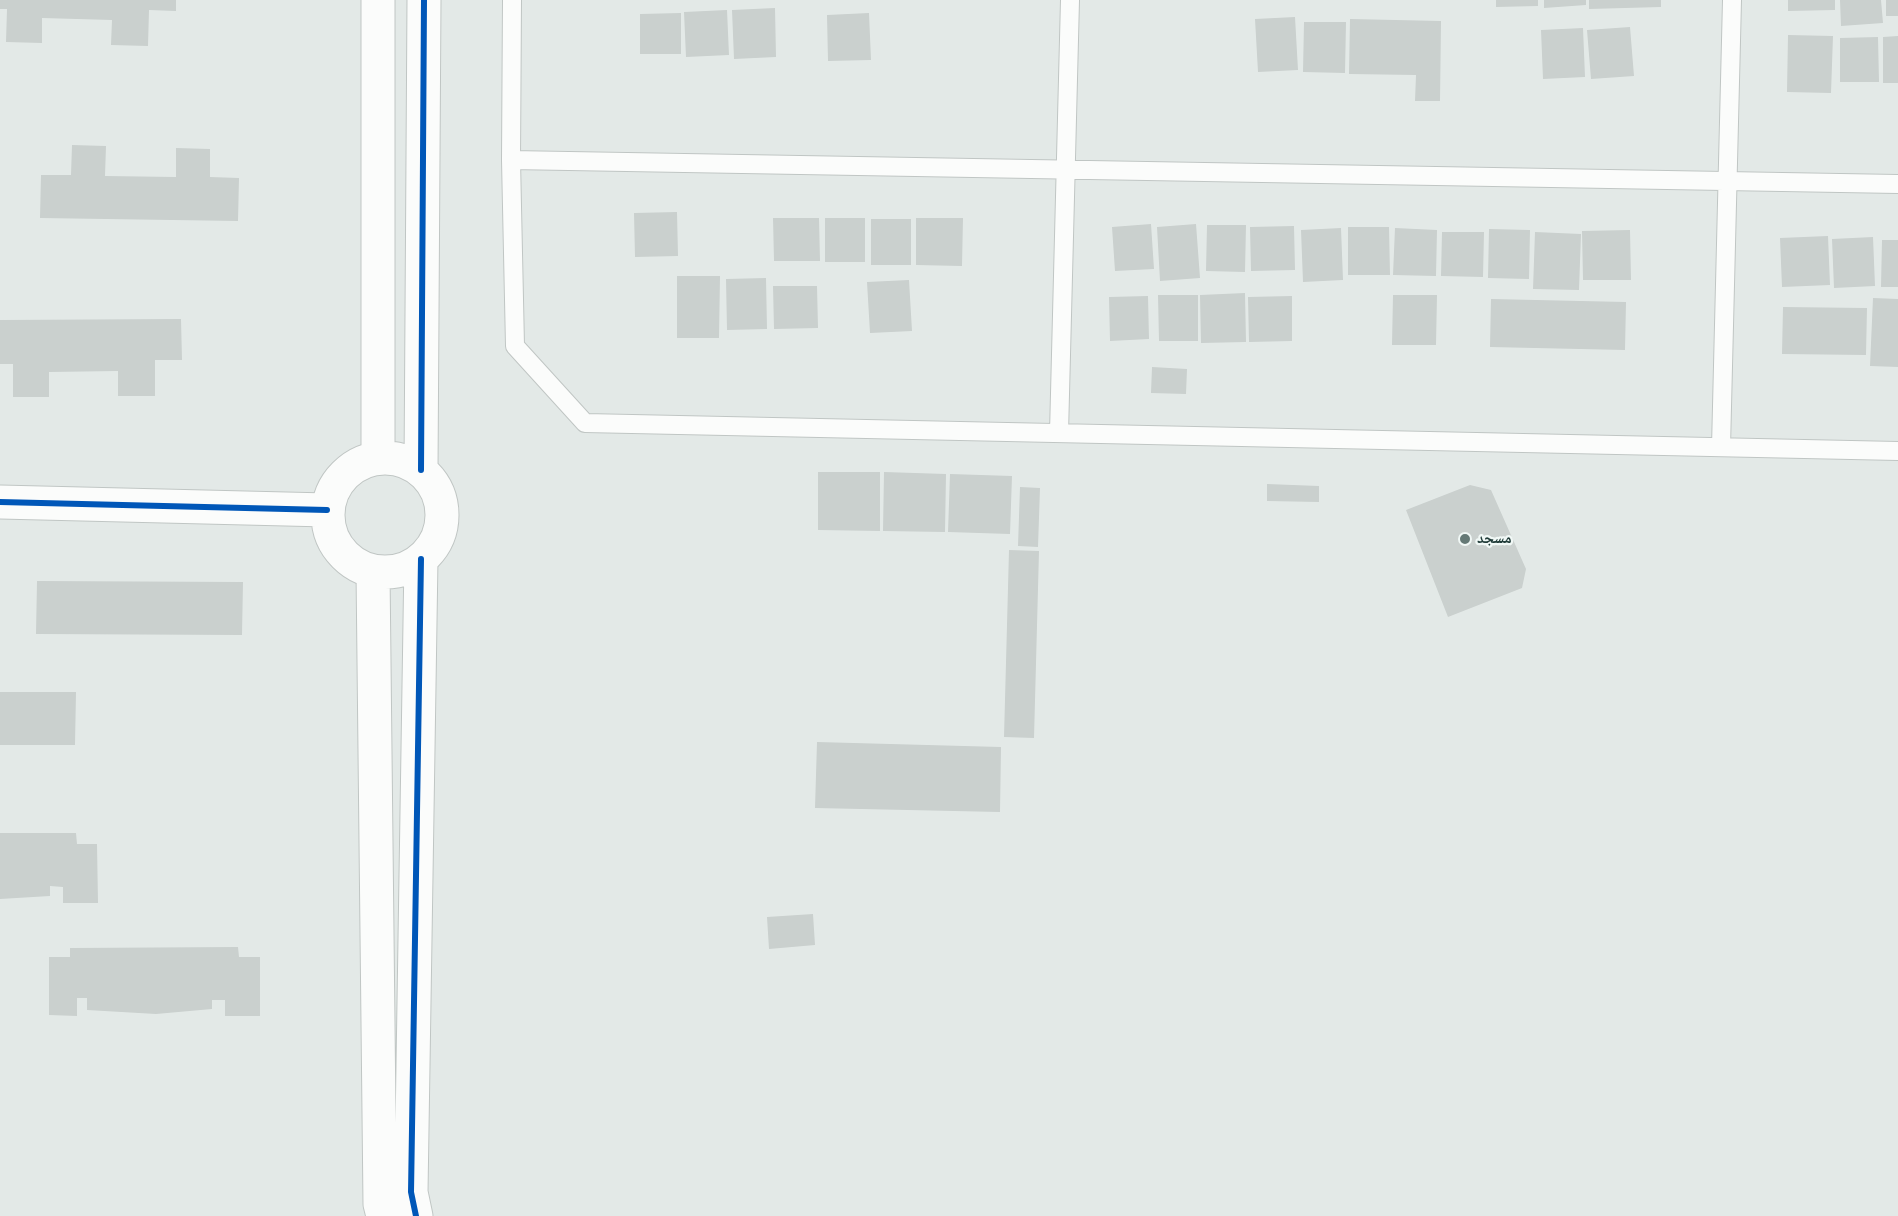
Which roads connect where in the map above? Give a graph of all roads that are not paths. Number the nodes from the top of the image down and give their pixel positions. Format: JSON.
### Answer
{"nodes":[{"id":1,"x":378,"y":0,"type":"edge"},
{"id":2,"x":424,"y":0,"type":"edge"},
{"id":3,"x":512,"y":0,"type":"edge"},
{"id":4,"x":1070,"y":0,"type":"edge"},
{"id":5,"x":1732,"y":0,"type":"edge"},
{"id":6,"x":511,"y":160,"type":"junction"},
{"id":7,"x":1066,"y":170,"type":"junction"},
{"id":8,"x":1728,"y":181,"type":"junction"},
{"id":9,"x":1898,"y":184,"type":"edge"},
{"id":10,"x":1059,"y":433,"type":"junction"},
{"id":11,"x":1721,"y":447,"type":"junction"},
{"id":12,"x":1898,"y":451,"type":"edge"},
{"id":13,"x":378,"y":458,"type":"junction"},
{"id":14,"x":421,"y":470,"type":"junction"},
{"id":15,"x":0,"y":502,"type":"edge"},
{"id":16,"x":327,"y":510,"type":"junction"},
{"id":17,"x":421,"y":558,"type":"junction"},
{"id":18,"x":373,"y":571,"type":"junction"},
{"id":19,"x":383,"y":1216,"type":"edge"},
{"id":20,"x":416,"y":1216,"type":"edge"}],
"edges":[{"from":1,"to":13,"type":"street"},
{"from":2,"to":14,"type":"street"},
{"from":3,"to":6,"type":"lane"},
{"from":4,"to":7,"type":"lane"},
{"from":5,"to":8,"type":"lane"},
{"from":6,"to":7,"type":"lane"},
{"from":6,"to":10,"type":"lane"},
{"from":7,"to":8,"type":"lane"},
{"from":7,"to":10,"type":"lane"},
{"from":8,"to":9,"type":"lane"},
{"from":8,"to":11,"type":"lane"},
{"from":10,"to":11,"type":"lane"},
{"from":11,"to":12,"type":"lane"},
{"from":13,"to":14,"type":"street"},
{"from":13,"to":16,"type":"street"},
{"from":14,"to":17,"type":"street"},
{"from":15,"to":16,"type":"street"},
{"from":16,"to":18,"type":"street"},
{"from":17,"to":18,"type":"street"},
{"from":17,"to":20,"type":"street"},
{"from":18,"to":19,"type":"street"}]}
